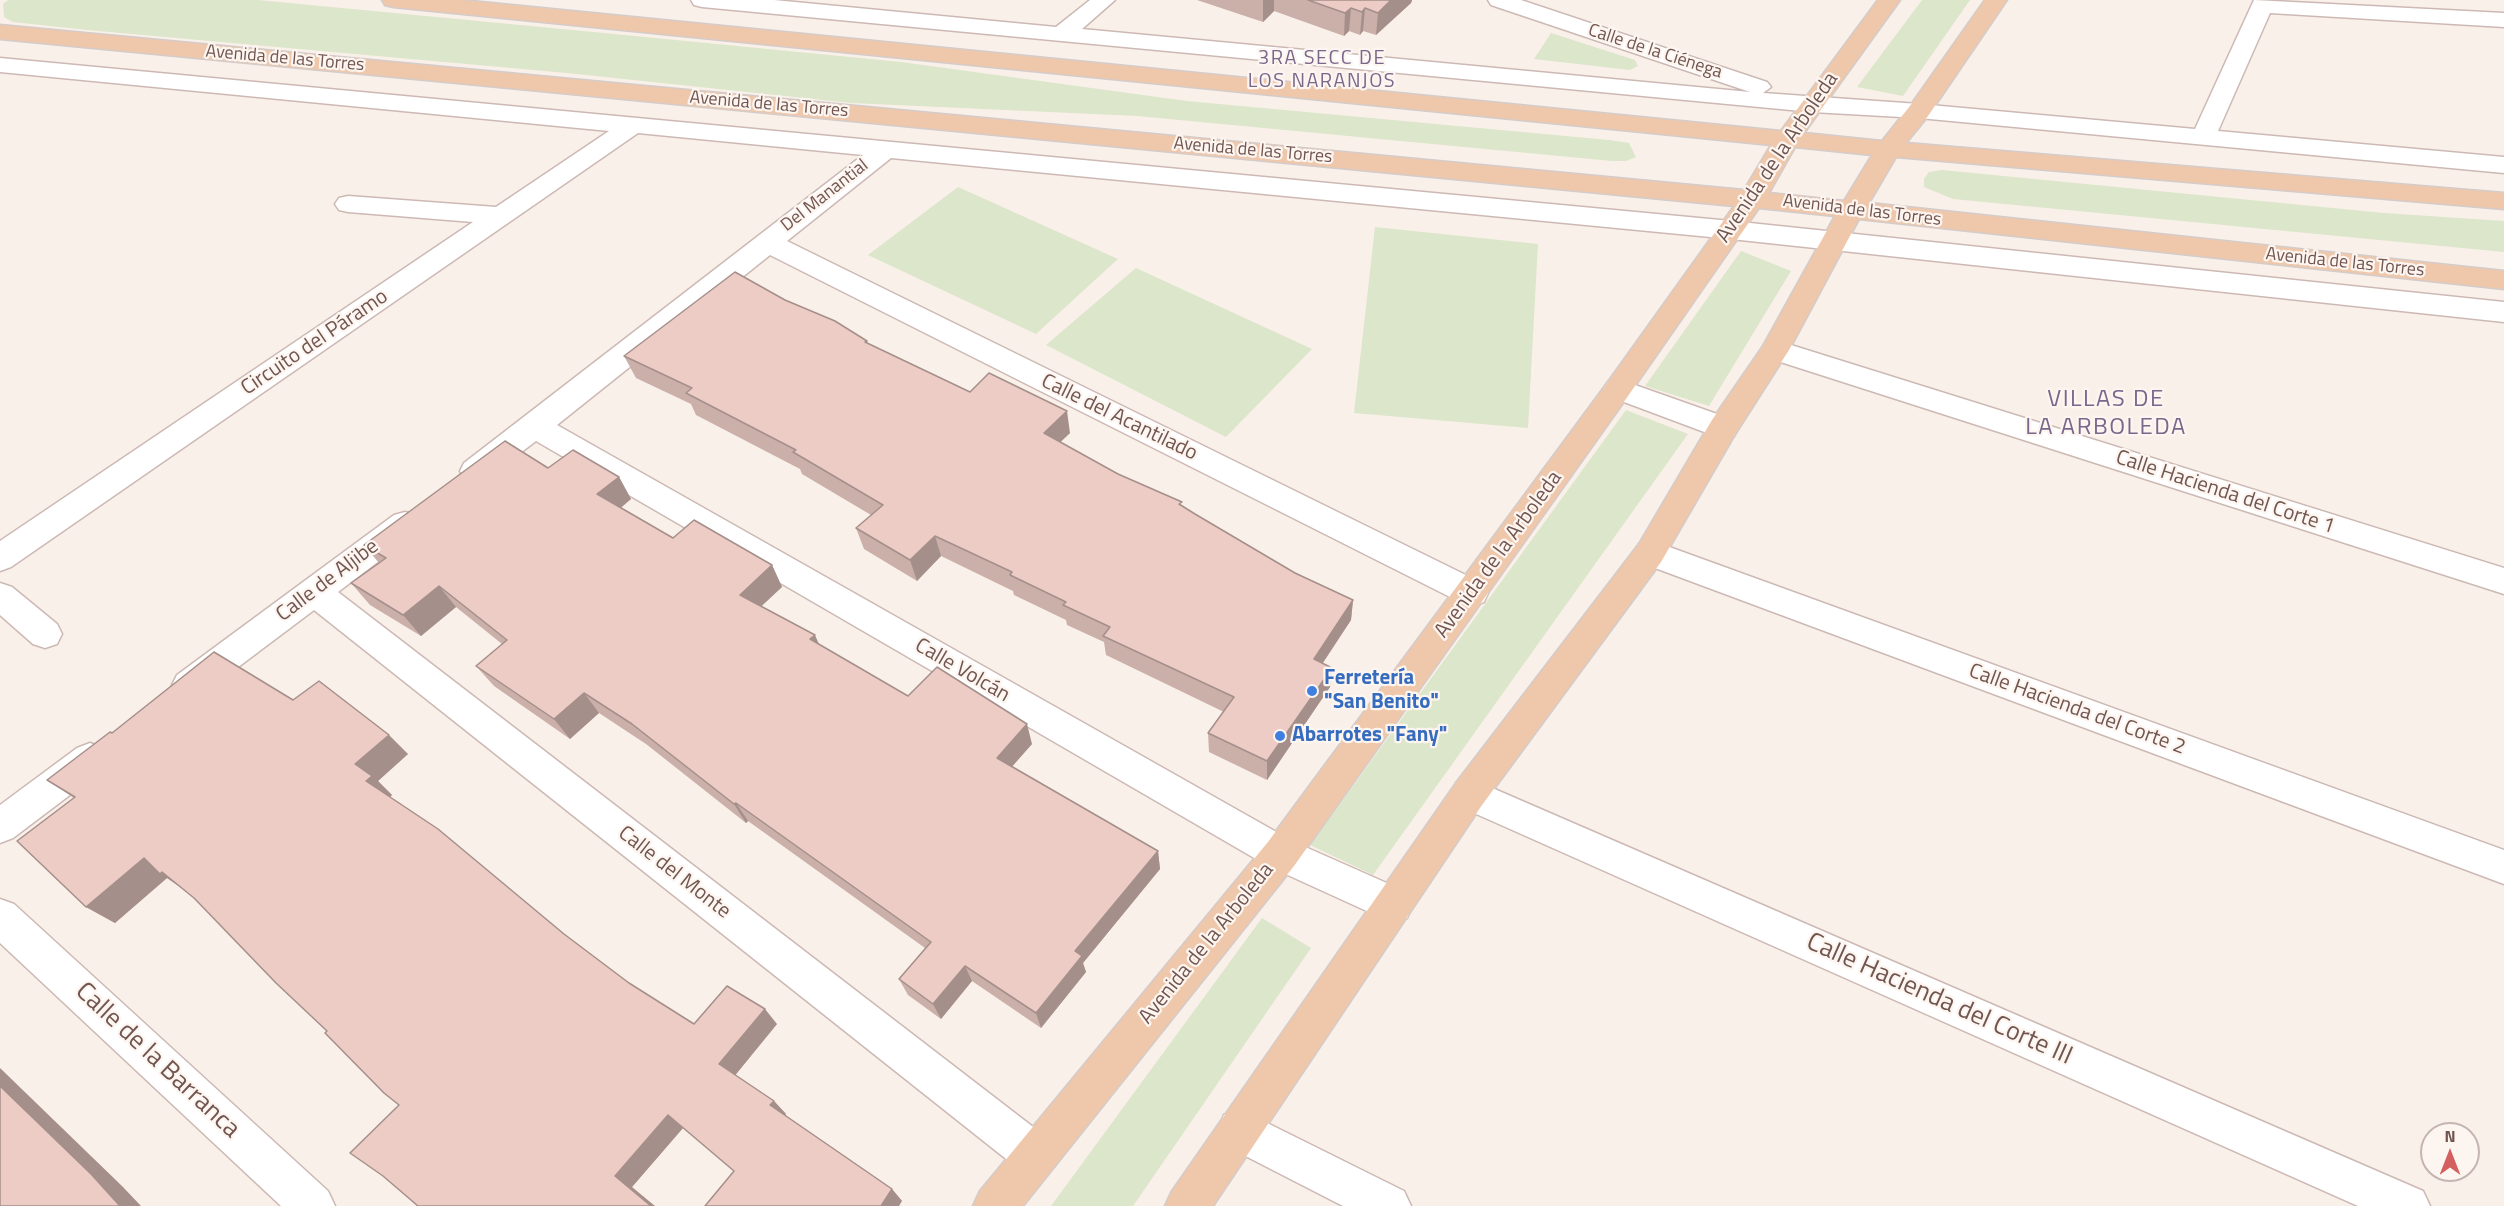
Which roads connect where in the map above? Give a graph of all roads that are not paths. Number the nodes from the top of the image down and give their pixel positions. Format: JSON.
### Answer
{"nodes":[{"id":1,"x":393,"y":0,"type":"edge"},
{"id":2,"x":702,"y":0,"type":"edge"},
{"id":3,"x":1104,"y":0,"type":"edge"},
{"id":4,"x":1499,"y":0,"type":"edge"},
{"id":5,"x":1889,"y":0,"type":"edge"},
{"id":6,"x":1996,"y":0,"type":"edge"},
{"id":7,"x":2264,"y":3,"type":"edge"},
{"id":8,"x":824,"y":5,"type":"edge"},
{"id":9,"x":867,"y":8,"type":"edge"},
{"id":10,"x":2504,"y":20,"type":"edge"},
{"id":11,"x":0,"y":32,"type":"edge"},
{"id":12,"x":1061,"y":34,"type":"junction"},
{"id":13,"x":0,"y":65,"type":"edge"},
{"id":14,"x":1812,"y":105,"type":"junction"},
{"id":15,"x":1919,"y":111,"type":"junction"},
{"id":16,"x":631,"y":127,"type":"junction"},
{"id":17,"x":1788,"y":138,"type":"junction"},
{"id":18,"x":2203,"y":138,"type":"junction"},
{"id":19,"x":1888,"y":149,"type":"junction"},
{"id":20,"x":884,"y":151,"type":"junction"},
{"id":21,"x":2504,"y":165,"type":"edge"},
{"id":22,"x":1752,"y":198,"type":"junction"},
{"id":23,"x":2504,"y":201,"type":"edge"},
{"id":24,"x":348,"y":204,"type":"dead end"},
{"id":25,"x":1851,"y":211,"type":"junction"},
{"id":26,"x":501,"y":216,"type":"junction"},
{"id":27,"x":1731,"y":230,"type":"junction"},
{"id":28,"x":1833,"y":241,"type":"junction"},
{"id":29,"x":766,"y":242,"type":"junction"},
{"id":30,"x":2504,"y":280,"type":"edge"},
{"id":31,"x":2504,"y":312,"type":"edge"},
{"id":32,"x":1775,"y":350,"type":"junction"},
{"id":33,"x":1618,"y":389,"type":"junction"},
{"id":34,"x":535,"y":426,"type":"junction"},
{"id":35,"x":1723,"y":428,"type":"junction"},
{"id":36,"x":452,"y":488,"type":"edge"},
{"id":37,"x":425,"y":509,"type":"edge"},
{"id":38,"x":1650,"y":553,"type":"junction"},
{"id":39,"x":0,"y":558,"type":"edge"},
{"id":40,"x":2504,"y":581,"type":"edge"},
{"id":41,"x":314,"y":591,"type":"junction"},
{"id":42,"x":1472,"y":593,"type":"junction"},
{"id":43,"x":0,"y":596,"type":"edge"},
{"id":44,"x":45,"y":634,"type":"dead end"},
{"id":45,"x":162,"y":705,"type":"edge"},
{"id":46,"x":114,"y":741,"type":"edge"},
{"id":47,"x":1469,"y":794,"type":"junction"},
{"id":48,"x":0,"y":826,"type":"edge"},
{"id":49,"x":1281,"y":854,"type":"junction"},
{"id":50,"x":2504,"y":867,"type":"edge"},
{"id":51,"x":1393,"y":905,"type":"junction"},
{"id":52,"x":0,"y":916,"type":"edge"},
{"id":53,"x":1239,"y":1130,"type":"junction"},
{"id":54,"x":1035,"y":1155,"type":"junction"},
{"id":55,"x":313,"y":1206,"type":"edge"},
{"id":56,"x":995,"y":1206,"type":"edge"},
{"id":57,"x":1187,"y":1206,"type":"edge"},
{"id":58,"x":1389,"y":1206,"type":"edge"},
{"id":59,"x":2408,"y":1206,"type":"edge"}],
"edges":[{"from":1,"to":17,"type":"main road"},
{"from":2,"to":8,"type":"street"},
{"from":3,"to":12,"type":"street"},
{"from":4,"to":14,"type":"street","name":"Calle de la Ciénega"},
{"from":5,"to":14,"type":"main road","name":"Avenida de la Arboleda"},
{"from":6,"to":15,"type":"main road"},
{"from":7,"to":10,"type":"street"},
{"from":7,"to":18,"type":"street"},
{"from":8,"to":9,"type":"street"},
{"from":9,"to":12,"type":"street"},
{"from":11,"to":22,"type":"main road","name":"Avenida de las Torres"},
{"from":12,"to":14,"type":"street"},
{"from":13,"to":16,"type":"street","name":"Avenida de las Torres"},
{"from":14,"to":15,"type":"street"},
{"from":14,"to":17,"type":"main road","name":"Avenida de la Arboleda"},
{"from":15,"to":18,"type":"street"},
{"from":15,"to":19,"type":"main road"},
{"from":16,"to":20,"type":"street","name":"Avenida de las Torres"},
{"from":16,"to":26,"type":"street","name":"Circuito del Páramo"},
{"from":17,"to":19,"type":"main road"},
{"from":17,"to":22,"type":"main road","name":"Avenida de la Arboleda"},
{"from":18,"to":21,"type":"street"},
{"from":19,"to":23,"type":"main road"},
{"from":19,"to":25,"type":"main road"},
{"from":20,"to":27,"type":"street","name":"Avenida de las Torres"},
{"from":20,"to":29,"type":"street","name":"Del Manantial"},
{"from":22,"to":25,"type":"main road","name":"Avenida de las Torres"},
{"from":22,"to":27,"type":"main road","name":"Avenida de la Arboleda"},
{"from":24,"to":26,"type":"street"},
{"from":25,"to":28,"type":"main road"},
{"from":25,"to":30,"type":"main road","name":"Avenida de las Torres"},
{"from":26,"to":39,"type":"street","name":"Circuito del Páramo"},
{"from":27,"to":28,"type":"street","name":"Avenida de las Torres"},
{"from":27,"to":33,"type":"main road","name":"Avenida de la Arboleda"},
{"from":28,"to":31,"type":"street","name":"Avenida de las Torres"},
{"from":28,"to":32,"type":"main road"},
{"from":29,"to":34,"type":"street"},
{"from":29,"to":42,"type":"street","name":"Calle del Acantilado"},
{"from":32,"to":35,"type":"main road"},
{"from":32,"to":40,"type":"street","name":"Calle Hacienda del Corte 1"},
{"from":33,"to":35,"type":"street"},
{"from":33,"to":42,"type":"main road","name":"Avenida de la Arboleda"},
{"from":34,"to":36,"type":"street"},
{"from":34,"to":49,"type":"street","name":"Calle Volcán"},
{"from":35,"to":38,"type":"main road"},
{"from":37,"to":41,"type":"street","name":"Calle de Aljibe"},
{"from":38,"to":47,"type":"main road"},
{"from":38,"to":50,"type":"street","name":"Calle Hacienda del Corte 2"},
{"from":41,"to":45,"type":"street","name":"Calle de Aljibe"},
{"from":41,"to":54,"type":"street","name":"Calle del Monte"},
{"from":42,"to":49,"type":"main road","name":"Avenida de la Arboleda"},
{"from":43,"to":44,"type":"street"},
{"from":46,"to":48,"type":"street"},
{"from":47,"to":51,"type":"main road"},
{"from":47,"to":59,"type":"street","name":"Calle Hacienda del Corte III"},
{"from":49,"to":51,"type":"street","name":"Calle Volcán"},
{"from":49,"to":54,"type":"main road","name":"Avenida de la Arboleda"},
{"from":51,"to":53,"type":"main road"},
{"from":52,"to":55,"type":"street","name":"Calle de la Barranca"},
{"from":53,"to":57,"type":"main road"},
{"from":53,"to":58,"type":"street"},
{"from":54,"to":56,"type":"main road","name":"Avenida de la Arboleda"}]}
